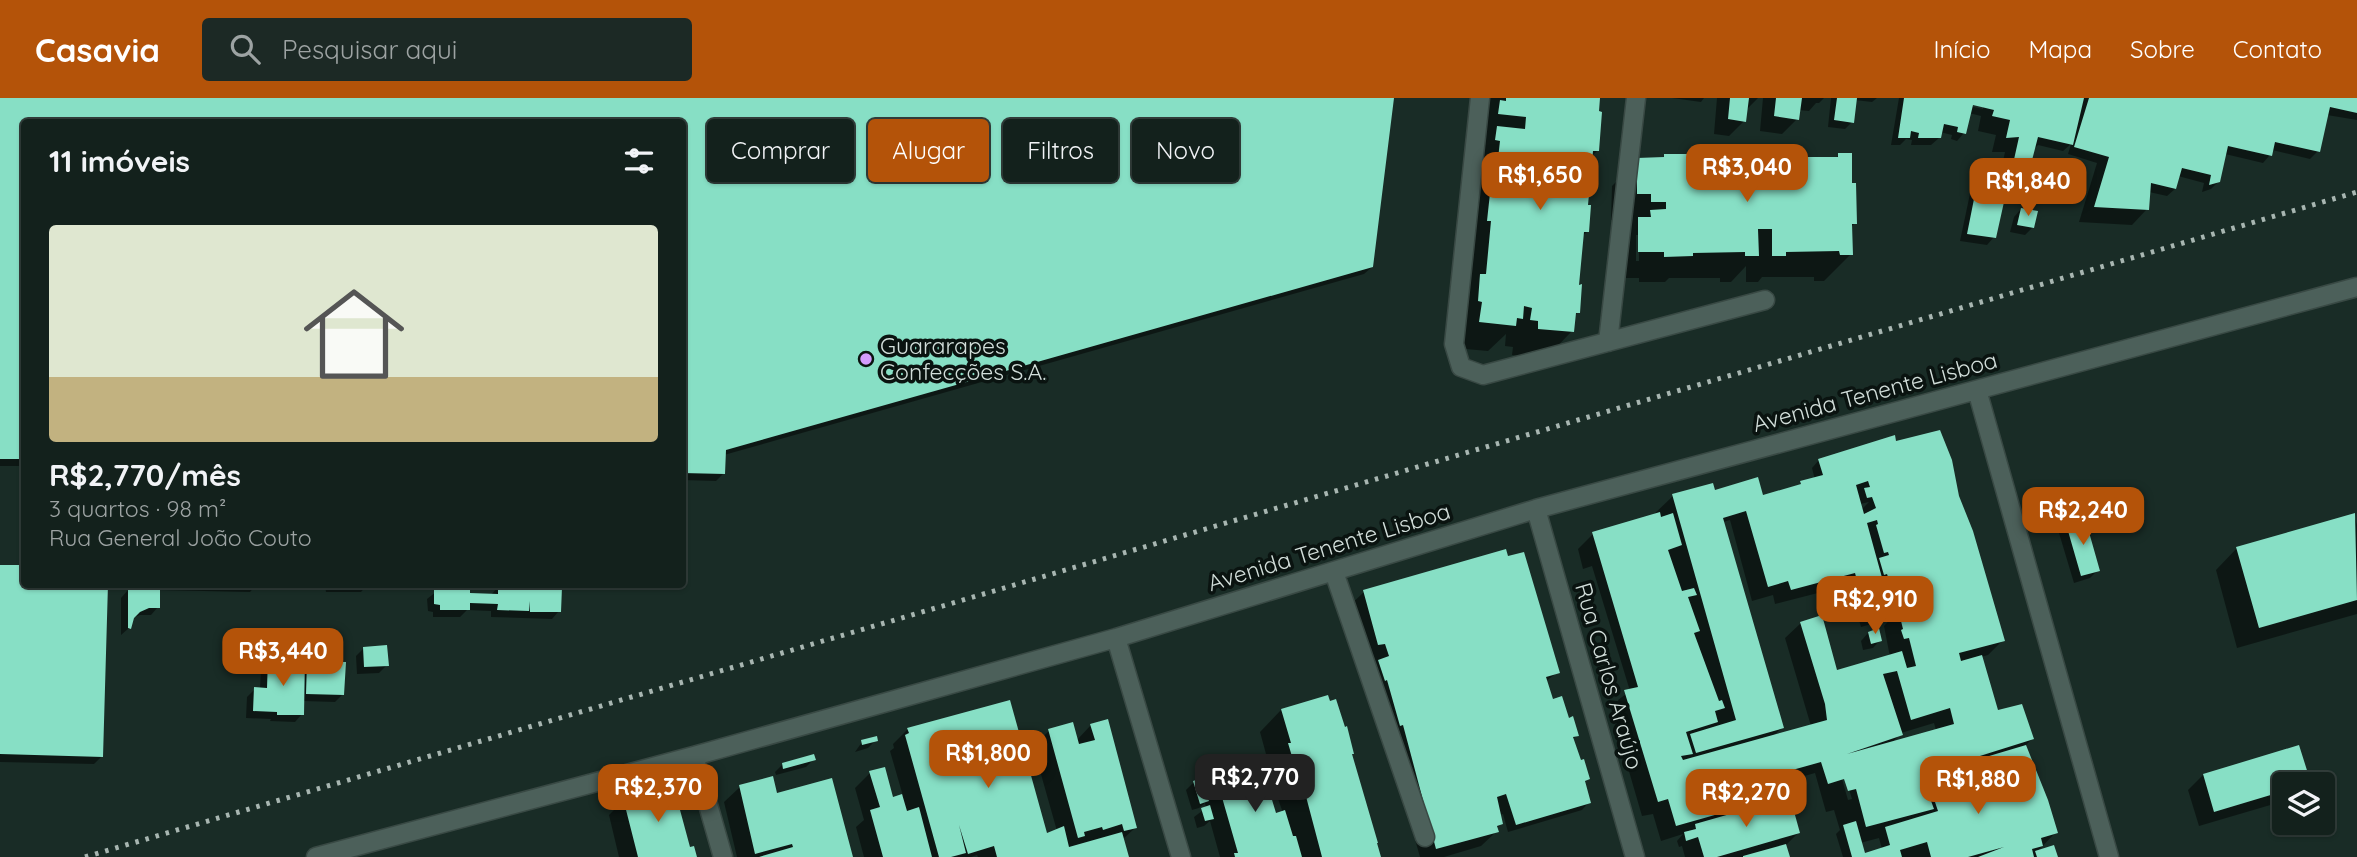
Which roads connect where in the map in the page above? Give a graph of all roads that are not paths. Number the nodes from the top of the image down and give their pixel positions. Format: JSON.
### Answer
{"nodes":[{"id":1,"x":1479,"y":98,"type":"edge"},
{"id":2,"x":1636,"y":98,"type":"edge"},
{"id":3,"x":2357,"y":287,"type":"edge"},
{"id":4,"x":1765,"y":300,"type":"dead end"},
{"id":5,"x":1608,"y":342,"type":"junction"},
{"id":6,"x":1977,"y":390,"type":"junction"},
{"id":7,"x":1535,"y":509,"type":"junction"},
{"id":8,"x":1334,"y":572,"type":"junction"},
{"id":9,"x":1116,"y":638,"type":"junction"},
{"id":10,"x":694,"y":756,"type":"junction"},
{"id":11,"x":1425,"y":837,"type":"dead end"},
{"id":12,"x":316,"y":857,"type":"edge"},
{"id":13,"x":723,"y":857,"type":"edge"},
{"id":14,"x":1181,"y":857,"type":"edge"},
{"id":15,"x":1635,"y":857,"type":"edge"},
{"id":16,"x":2109,"y":857,"type":"edge"}],
"edges":[{"from":1,"to":5,"type":"street"},
{"from":2,"to":5,"type":"street"},
{"from":3,"to":6,"type":"street","name":"Avenida Tenente Lisboa"},
{"from":4,"to":5,"type":"street"},
{"from":6,"to":7,"type":"street","name":"Avenida Tenente Lisboa"},
{"from":6,"to":16,"type":"street"},
{"from":7,"to":8,"type":"street","name":"Avenida Tenente Lisboa"},
{"from":7,"to":15,"type":"street","name":"Rua Carlos Araújo"},
{"from":8,"to":9,"type":"street","name":"Avenida Tenente Lisboa"},
{"from":8,"to":11,"type":"street"},
{"from":9,"to":10,"type":"street","name":"Avenida Tenente Lisboa"},
{"from":9,"to":14,"type":"street"},
{"from":10,"to":12,"type":"street","name":"Avenida Tenente Lisboa"},
{"from":10,"to":13,"type":"street"}]}
